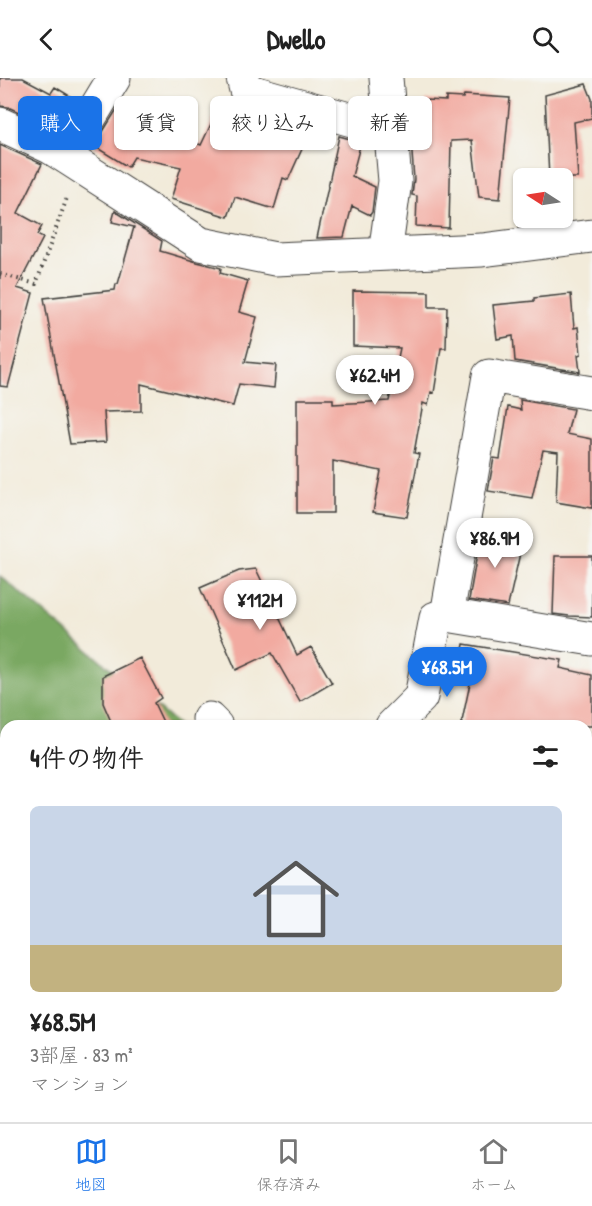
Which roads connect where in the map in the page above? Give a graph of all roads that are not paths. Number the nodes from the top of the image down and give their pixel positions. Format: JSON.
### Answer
{"nodes":[{"id":1,"x":114,"y":78,"type":"edge"},
{"id":2,"x":243,"y":78,"type":"edge"},
{"id":3,"x":386,"y":78,"type":"edge"},
{"id":4,"x":388,"y":96,"type":"edge"},
{"id":5,"x":348,"y":119,"type":"edge"},
{"id":6,"x":0,"y":124,"type":"edge"},
{"id":7,"x":393,"y":150,"type":"edge"},
{"id":8,"x":73,"y":161,"type":"junction"},
{"id":9,"x":592,"y":236,"type":"edge"},
{"id":10,"x":385,"y":254,"type":"junction"},
{"id":11,"x":592,"y":393,"type":"edge"},
{"id":12,"x":447,"y":615,"type":"junction"},
{"id":13,"x":592,"y":639,"type":"edge"},
{"id":14,"x":398,"y":720,"type":"edge"}],
"edges":[{"from":1,"to":8,"type":"street"},
{"from":2,"to":5,"type":"street"},
{"from":3,"to":4,"type":"street"},
{"from":6,"to":8,"type":"street"},
{"from":7,"to":10,"type":"street"},
{"from":8,"to":10,"type":"street"},
{"from":9,"to":10,"type":"street"},
{"from":11,"to":12,"type":"street"},
{"from":12,"to":13,"type":"street"},
{"from":12,"to":14,"type":"street"}]}
